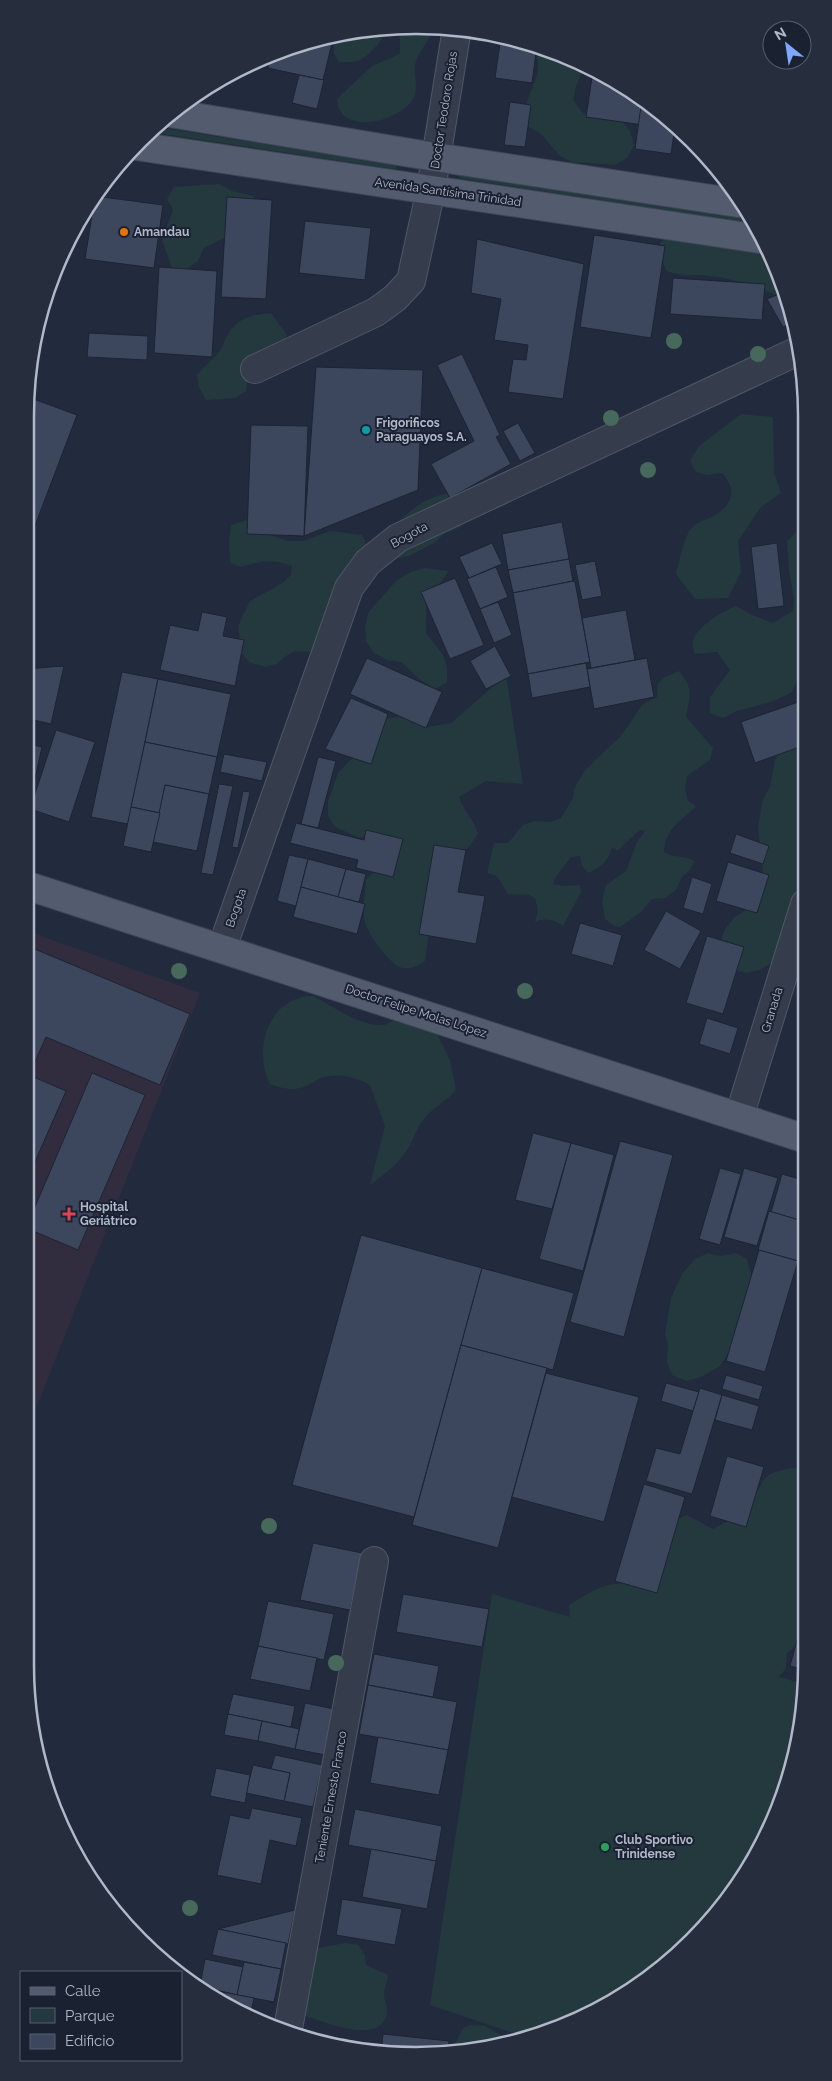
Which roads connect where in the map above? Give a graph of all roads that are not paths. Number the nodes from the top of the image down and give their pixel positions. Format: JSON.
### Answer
{"nodes":[{"id":1,"x":456,"y":36,"type":"edge"},
{"id":2,"x":181,"y":115,"type":"edge"},
{"id":3,"x":145,"y":147,"type":"edge"},
{"id":4,"x":435,"y":157,"type":"junction"},
{"id":5,"x":431,"y":189,"type":"junction"},
{"id":6,"x":733,"y":202,"type":"edge"},
{"id":7,"x":754,"y":238,"type":"edge"},
{"id":8,"x":793,"y":353,"type":"edge"},
{"id":9,"x":255,"y":369,"type":"dead end"},
{"id":10,"x":34,"y":888,"type":"edge"},
{"id":11,"x":798,"y":927,"type":"edge"},
{"id":12,"x":222,"y":948,"type":"junction"},
{"id":13,"x":739,"y":1117,"type":"junction"},
{"id":14,"x":798,"y":1136,"type":"edge"},
{"id":15,"x":374,"y":1561,"type":"dead end"},
{"id":16,"x":289,"y":2025,"type":"edge"}],
"edges":[{"from":1,"to":4,"type":"street","name":"Doctor Teodoro Rojas"},
{"from":2,"to":4,"type":"main road"},
{"from":3,"to":5,"type":"main road","name":"Avenida Santísima Trinidad"},
{"from":4,"to":5,"type":"street","name":"Doctor Teodoro Rojas"},
{"from":4,"to":6,"type":"main road"},
{"from":5,"to":7,"type":"main road","name":"Avenida Santísima Trinidad"},
{"from":5,"to":9,"type":"street","name":"Doctor Teodoro Rojas"},
{"from":8,"to":12,"type":"street","name":"Bogota"},
{"from":10,"to":12,"type":"main road","name":"Doctor Felipe Molas López"},
{"from":11,"to":13,"type":"street","name":"Granada"},
{"from":12,"to":13,"type":"main road","name":"Doctor Felipe Molas López"},
{"from":13,"to":14,"type":"main road","name":"Doctor Felipe Molas López"},
{"from":15,"to":16,"type":"street","name":"Teniente Ernesto Franco"}]}
